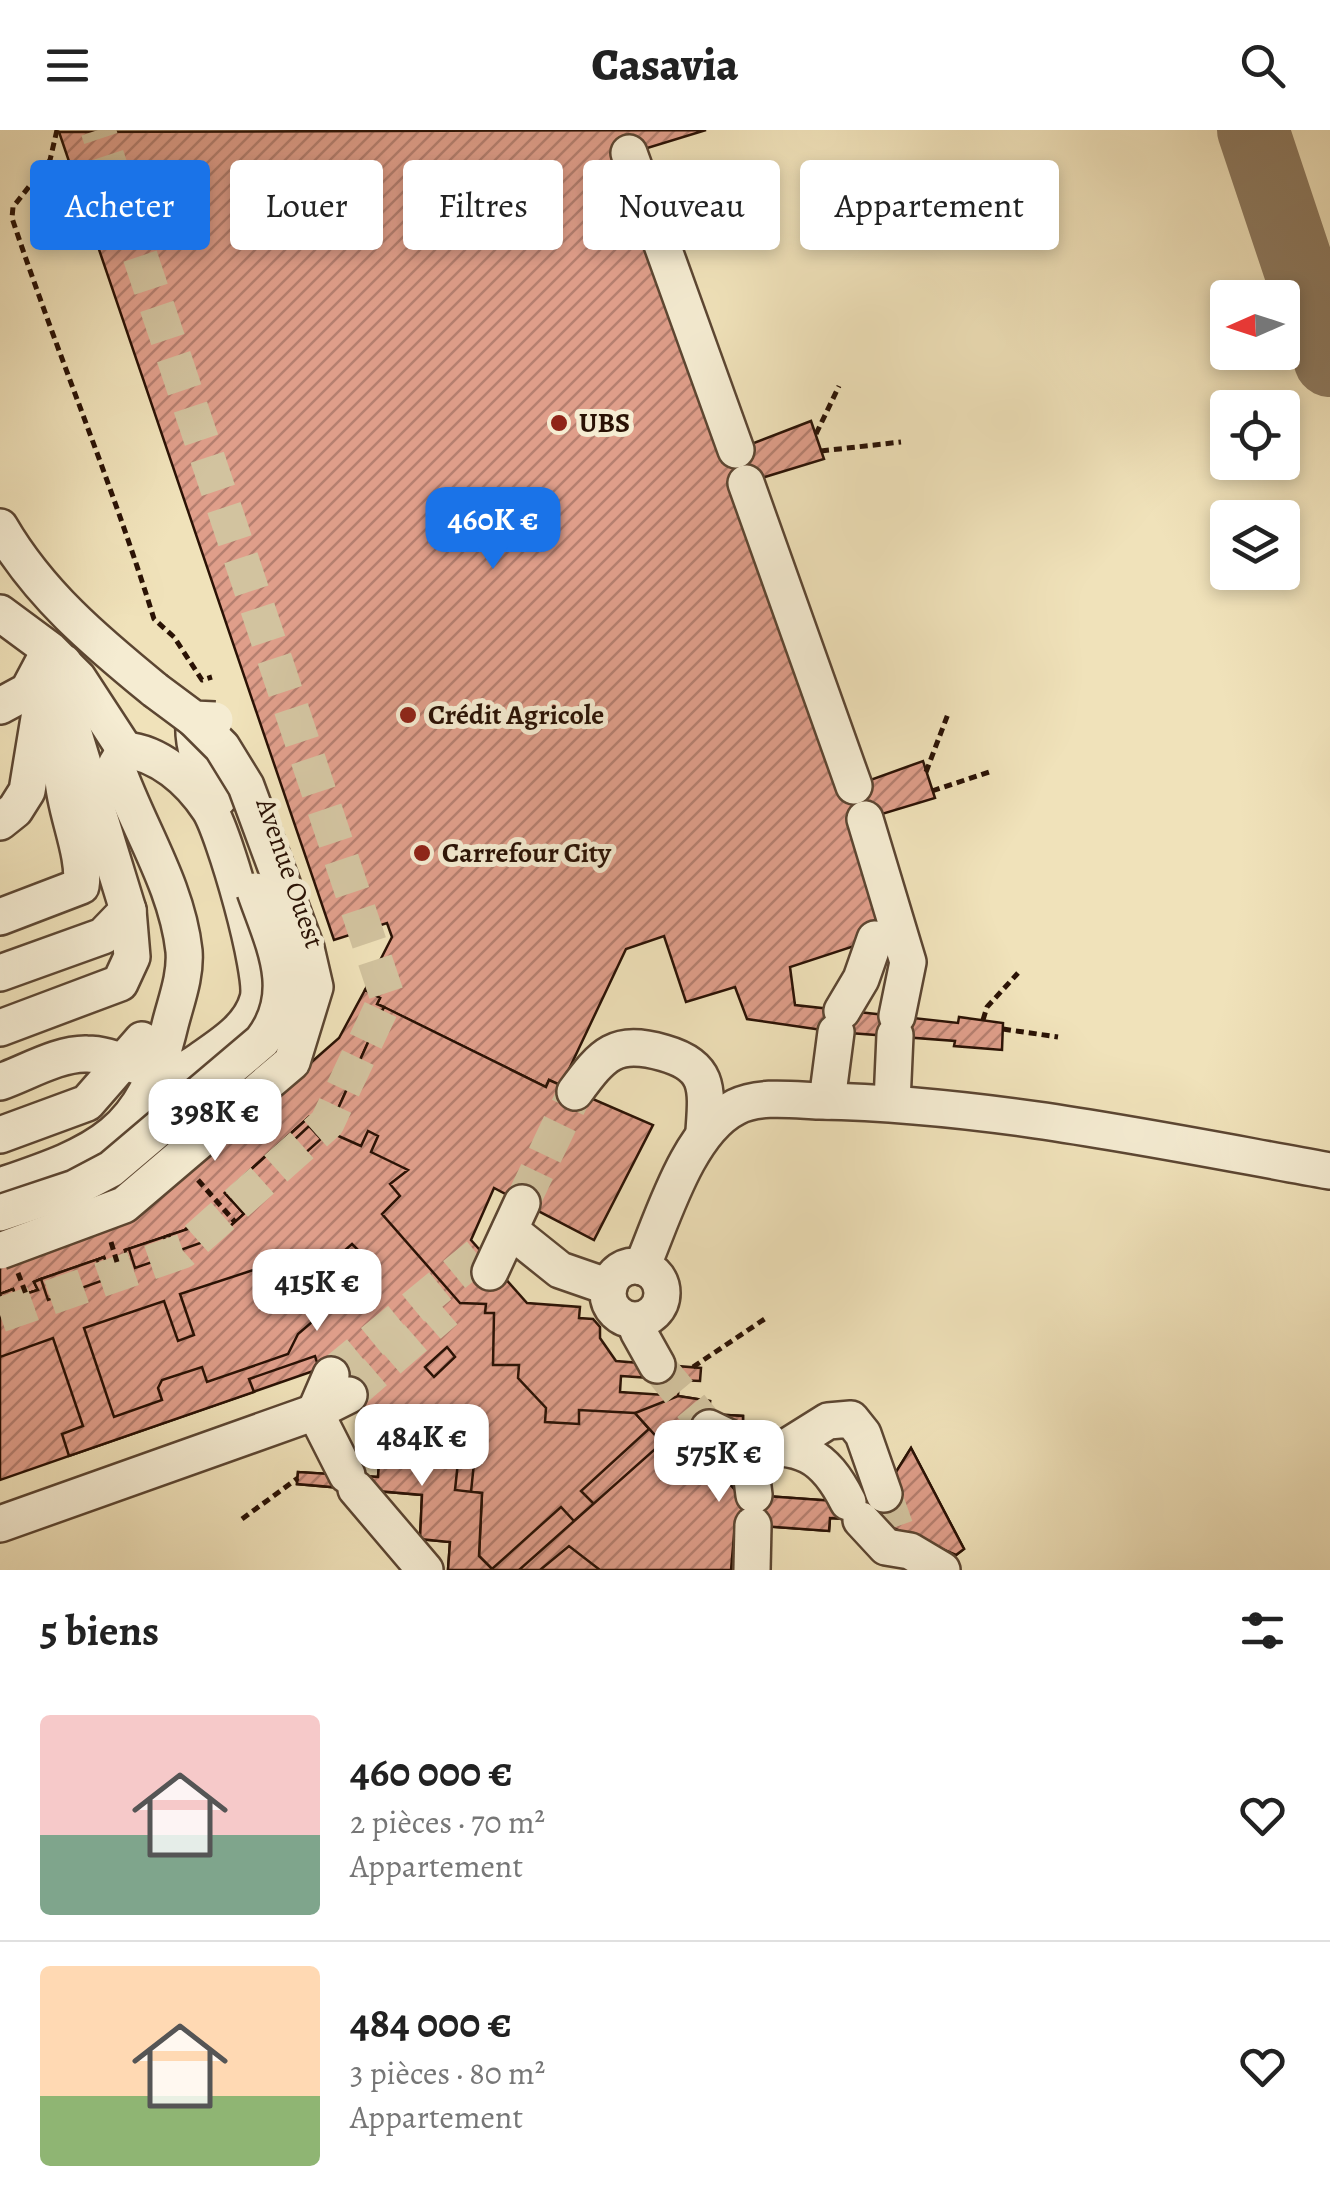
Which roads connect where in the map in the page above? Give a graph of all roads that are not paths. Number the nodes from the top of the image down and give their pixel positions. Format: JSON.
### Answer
{"nodes":[{"id":1,"x":629,"y":153,"type":"dead end"},
{"id":2,"x":0,"y":527,"type":"edge"},
{"id":3,"x":0,"y":613,"type":"edge"},
{"id":4,"x":57,"y":656,"type":"junction"},
{"id":5,"x":3,"y":702,"type":"edge"},
{"id":6,"x":70,"y":722,"type":"junction"},
{"id":7,"x":125,"y":750,"type":"junction"},
{"id":8,"x":0,"y":772,"type":"edge"},
{"id":9,"x":0,"y":822,"type":"edge"},
{"id":10,"x":128,"y":910,"type":"junction"},
{"id":11,"x":0,"y":918,"type":"edge"},
{"id":12,"x":876,"y":939,"type":"dead end"},
{"id":13,"x":0,"y":972,"type":"edge"},
{"id":14,"x":862,"y":975,"type":"junction"},
{"id":15,"x":896,"y":1017,"type":"junction"},
{"id":16,"x":172,"y":1019,"type":"junction"},
{"id":17,"x":0,"y":1028,"type":"edge"},
{"id":18,"x":284,"y":1040,"type":"junction"},
{"id":19,"x":124,"y":1053,"type":"junction"},
{"id":20,"x":160,"y":1072,"type":"junction"},
{"id":21,"x":0,"y":1082,"type":"edge"},
{"id":22,"x":575,"y":1092,"type":"tunnel mouth"},
{"id":23,"x":0,"y":1097,"type":"edge"},
{"id":24,"x":827,"y":1101,"type":"junction"},
{"id":25,"x":892,"y":1102,"type":"junction"},
{"id":26,"x":704,"y":1131,"type":"junction"},
{"id":27,"x":0,"y":1135,"type":"edge"},
{"id":28,"x":1330,"y":1171,"type":"edge"},
{"id":29,"x":0,"y":1186,"type":"edge"},
{"id":30,"x":0,"y":1213,"type":"edge"},
{"id":31,"x":505,"y":1239,"type":"dead end"},
{"id":32,"x":0,"y":1251,"type":"edge"},
{"id":33,"x":642,"y":1267,"type":"junction"},
{"id":34,"x":609,"y":1287,"type":"junction"},
{"id":35,"x":638,"y":1320,"type":"junction"},
{"id":36,"x":657,"y":1365,"type":"tunnel mouth"},
{"id":37,"x":340,"y":1385,"type":"tunnel mouth"},
{"id":38,"x":315,"y":1412,"type":"junction"},
{"id":39,"x":708,"y":1428,"type":"tunnel mouth"},
{"id":40,"x":748,"y":1447,"type":"junction"},
{"id":41,"x":804,"y":1453,"type":"junction"},
{"id":42,"x":864,"y":1505,"type":"junction"},
{"id":43,"x":0,"y":1524,"type":"edge"},
{"id":44,"x":426,"y":1570,"type":"edge"},
{"id":45,"x":752,"y":1570,"type":"edge"},
{"id":46,"x":942,"y":1570,"type":"edge"}],
"edges":[{"from":1,"to":15,"type":"lane"},
{"from":2,"to":18,"type":"lane","name":"Avenue Ouest","bridge":true},
{"from":3,"to":4,"type":"lane"},
{"from":4,"to":5,"type":"lane"},
{"from":4,"to":6,"type":"lane"},
{"from":4,"to":7,"type":"lane"},
{"from":4,"to":8,"type":"lane"},
{"from":4,"to":9,"type":"lane"},
{"from":6,"to":10,"type":"lane"},
{"from":6,"to":11,"type":"lane"},
{"from":7,"to":16,"type":"lane"},
{"from":7,"to":20,"type":"lane"},
{"from":10,"to":13,"type":"lane"},
{"from":10,"to":17,"type":"lane"},
{"from":12,"to":14,"type":"lane"},
{"from":14,"to":15,"type":"lane"},
{"from":14,"to":24,"type":"lane"},
{"from":15,"to":25,"type":"lane"},
{"from":16,"to":19,"type":"lane"},
{"from":16,"to":20,"type":"lane"},
{"from":18,"to":30,"type":"lane","bridge":true},
{"from":18,"to":32,"type":"lane","name":"Avenue Ouest","bridge":true},
{"from":19,"to":20,"type":"lane"},
{"from":19,"to":21,"type":"lane"},
{"from":19,"to":23,"type":"lane"},
{"from":19,"to":27,"type":"lane"},
{"from":20,"to":29,"type":"lane"},
{"from":22,"to":26,"type":"lane"},
{"from":24,"to":25,"type":"lane"},
{"from":24,"to":26,"type":"lane"},
{"from":25,"to":28,"type":"lane"},
{"from":26,"to":33,"type":"lane"},
{"from":31,"to":34,"type":"lane"},
{"from":33,"to":34,"type":"lane"},
{"from":33,"to":35,"type":"lane"},
{"from":34,"to":35,"type":"lane"},
{"from":35,"to":36,"type":"lane"},
{"from":37,"to":38,"type":"lane"},
{"from":38,"to":43,"type":"lane"},
{"from":38,"to":44,"type":"lane"},
{"from":39,"to":40,"type":"lane"},
{"from":40,"to":41,"type":"lane"},
{"from":40,"to":45,"type":"lane"},
{"from":41,"to":42,"type":"lane"},
{"from":41,"to":42,"type":"lane"},
{"from":42,"to":46,"type":"lane"}]}
